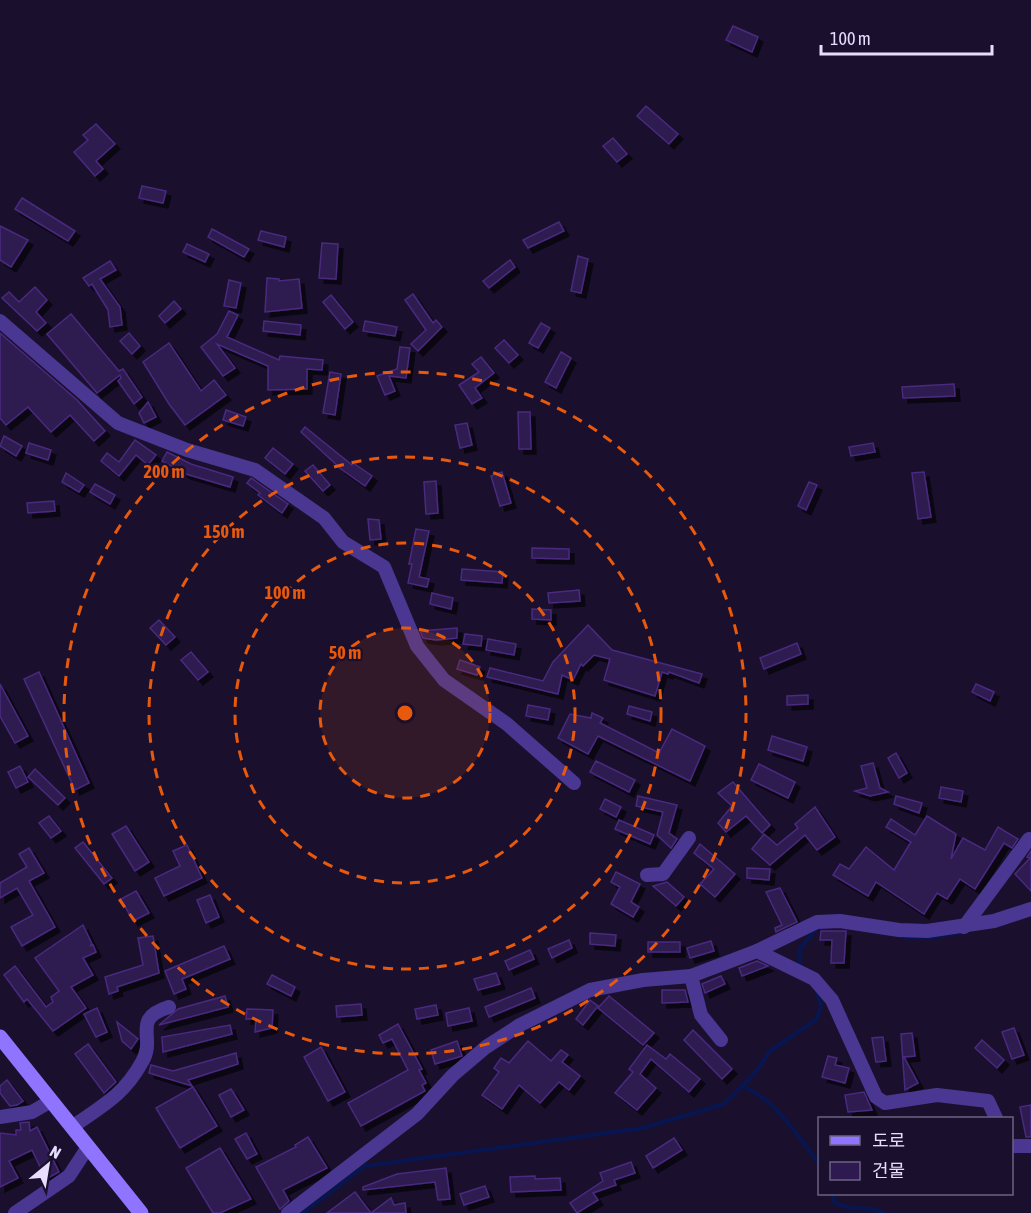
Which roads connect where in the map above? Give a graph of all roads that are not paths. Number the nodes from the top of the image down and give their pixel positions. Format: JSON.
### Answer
{"nodes":[{"id":1,"x":0,"y":321,"type":"edge"},
{"id":2,"x":574,"y":783,"type":"dead end"},
{"id":3,"x":689,"y":838,"type":"dead end"},
{"id":4,"x":1029,"y":839,"type":"dead end"},
{"id":5,"x":647,"y":875,"type":"dead end"},
{"id":6,"x":1031,"y":909,"type":"edge"},
{"id":7,"x":964,"y":927,"type":"junction"},
{"id":8,"x":757,"y":951,"type":"junction"},
{"id":9,"x":691,"y":976,"type":"junction"},
{"id":10,"x":169,"y":1007,"type":"dead end"},
{"id":11,"x":0,"y":1037,"type":"edge"},
{"id":12,"x":721,"y":1040,"type":"dead end"},
{"id":13,"x":51,"y":1101,"type":"junction"},
{"id":14,"x":0,"y":1117,"type":"edge"},
{"id":15,"x":995,"y":1117,"type":"edge"},
{"id":16,"x":72,"y":1127,"type":"junction"},
{"id":17,"x":1013,"y":1146,"type":"edge"},
{"id":18,"x":1031,"y":1146,"type":"edge"},
{"id":19,"x":88,"y":1147,"type":"junction"},
{"id":20,"x":15,"y":1213,"type":"edge"},
{"id":21,"x":141,"y":1213,"type":"edge"},
{"id":22,"x":288,"y":1213,"type":"edge"}],
"edges":[{"from":1,"to":2,"type":"street"},
{"from":3,"to":5,"type":"street"},
{"from":4,"to":7,"type":"street"},
{"from":6,"to":7,"type":"street"},
{"from":7,"to":8,"type":"street"},
{"from":8,"to":9,"type":"street"},
{"from":8,"to":15,"type":"street"},
{"from":9,"to":12,"type":"street"},
{"from":9,"to":22,"type":"street"},
{"from":10,"to":16,"type":"street"},
{"from":11,"to":13,"type":"main road"},
{"from":13,"to":14,"type":"street"},
{"from":13,"to":16,"type":"main road"},
{"from":16,"to":19,"type":"main road"},
{"from":17,"to":18,"type":"street"},
{"from":19,"to":20,"type":"street"},
{"from":19,"to":21,"type":"main road"}]}
